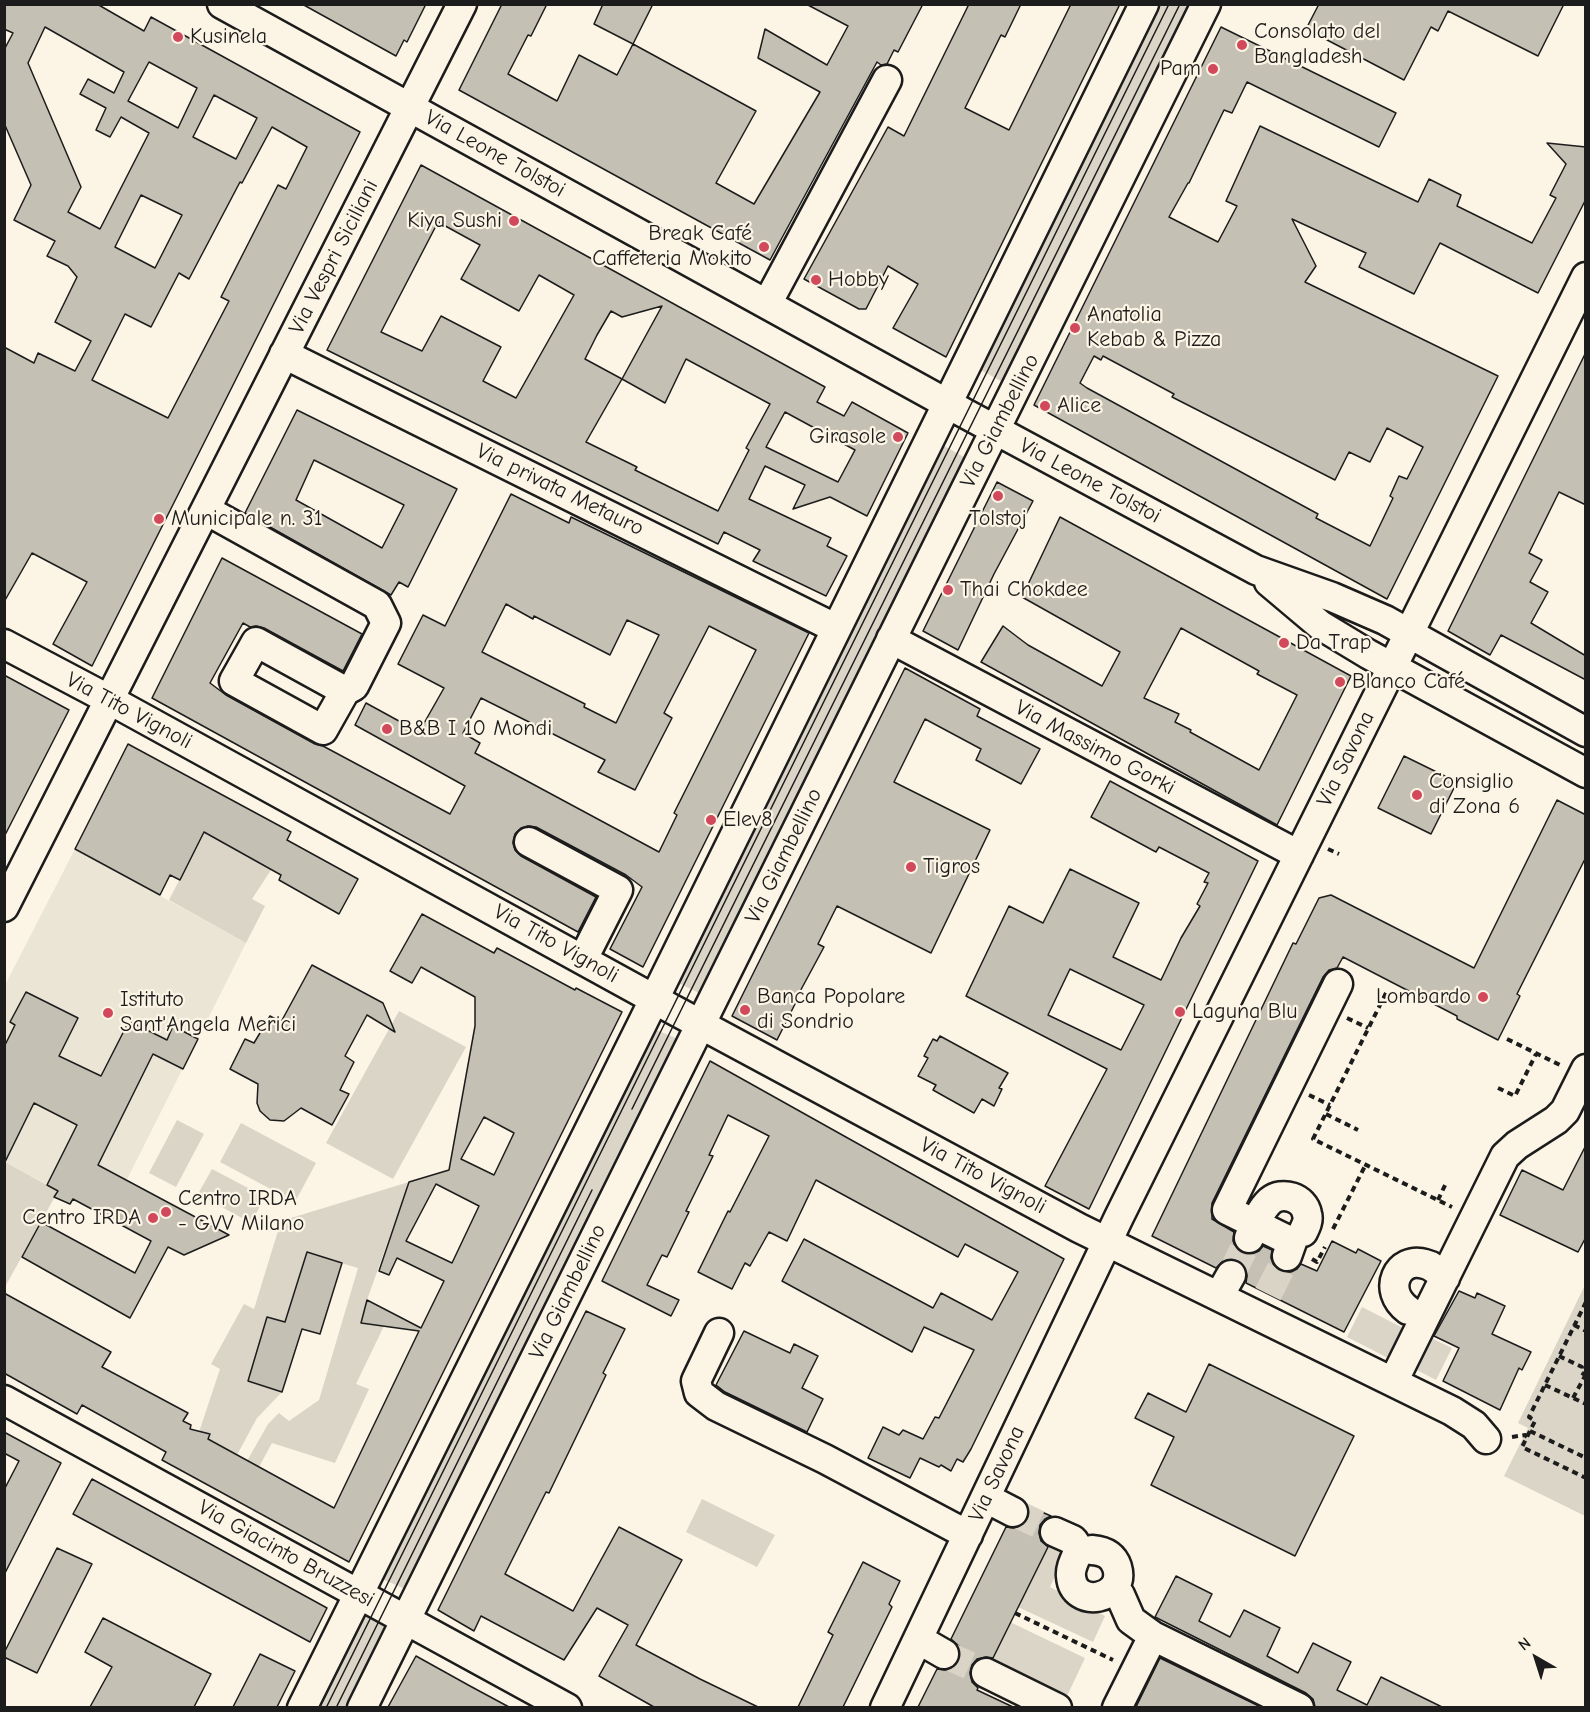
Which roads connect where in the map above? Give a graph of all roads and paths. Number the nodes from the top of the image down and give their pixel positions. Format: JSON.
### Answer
{"nodes":[{"id":1,"x":222,"y":4,"type":"edge"},
{"id":2,"x":462,"y":4,"type":"edge"},
{"id":3,"x":1144,"y":4,"type":"edge"},
{"id":4,"x":1206,"y":4,"type":"edge"},
{"id":5,"x":887,"y":80,"type":"dead end"},
{"id":6,"x":409,"y":107,"type":"junction"},
{"id":7,"x":1586,"y":277,"type":"edge"},
{"id":8,"x":767,"y":304,"type":"junction"},
{"id":9,"x":284,"y":354,"type":"junction"},
{"id":10,"x":947,"y":403,"type":"junction"},
{"id":11,"x":996,"y":429,"type":"junction"},
{"id":12,"x":206,"y":510,"type":"junction"},
{"id":13,"x":1256,"y":570,"type":"junction"},
{"id":14,"x":836,"y":628,"type":"junction"},
{"id":15,"x":1408,"y":633,"type":"junction"},
{"id":16,"x":891,"y":639,"type":"junction"},
{"id":17,"x":4,"y":644,"type":"edge"},
{"id":18,"x":1392,"y":666,"type":"junction"},
{"id":19,"x":1472,"y":668,"type":"junction"},
{"id":20,"x":349,"y":689,"type":"dead end"},
{"id":21,"x":1451,"y":698,"type":"junction"},
{"id":22,"x":110,"y":700,"type":"junction"},
{"id":23,"x":1586,"y":732,"type":"edge"},
{"id":24,"x":1586,"y":773,"type":"edge"},
{"id":25,"x":529,"y":842,"type":"dead end"},
{"id":26,"x":1299,"y":855,"type":"junction"},
{"id":27,"x":4,"y":907,"type":"edge"},
{"id":28,"x":583,"y":959,"type":"junction"},
{"id":29,"x":1338,"y":984,"type":"dead end"},
{"id":30,"x":1386,"y":993,"type":"dead end"},
{"id":31,"x":654,"y":999,"type":"junction"},
{"id":32,"x":701,"y":1024,"type":"junction"},
{"id":33,"x":1507,"y":1039,"type":"dead end"},
{"id":34,"x":1536,"y":1054,"type":"junction"},
{"id":35,"x":1584,"y":1073,"type":"edge"},
{"id":36,"x":1498,"y":1088,"type":"dead end"},
{"id":37,"x":1326,"y":1114,"type":"junction"},
{"id":38,"x":1358,"y":1130,"type":"dead end"},
{"id":39,"x":1447,"y":1180,"type":"dead end"},
{"id":40,"x":1438,"y":1200,"type":"junction"},
{"id":41,"x":1474,"y":1218,"type":"junction"},
{"id":42,"x":1252,"y":1231,"type":"junction"},
{"id":43,"x":1303,"y":1232,"type":"tunnel mouth"},
{"id":44,"x":1108,"y":1242,"type":"junction"},
{"id":45,"x":1287,"y":1256,"type":"dead end"},
{"id":46,"x":1444,"y":1278,"type":"junction"},
{"id":47,"x":1585,"y":1304,"type":"edge"},
{"id":48,"x":1408,"y":1310,"type":"dead end"},
{"id":49,"x":1574,"y":1326,"type":"junction"},
{"id":50,"x":1586,"y":1331,"type":"edge"},
{"id":51,"x":719,"y":1333,"type":"dead end"},
{"id":52,"x":1559,"y":1356,"type":"junction"},
{"id":53,"x":1584,"y":1365,"type":"edge"},
{"id":54,"x":1585,"y":1376,"type":"edge"},
{"id":55,"x":1393,"y":1382,"type":"junction"},
{"id":56,"x":1545,"y":1384,"type":"junction"},
{"id":57,"x":1573,"y":1398,"type":"junction"},
{"id":58,"x":4,"y":1400,"type":"edge"},
{"id":59,"x":1586,"y":1404,"type":"edge"},
{"id":60,"x":1530,"y":1431,"type":"junction"},
{"id":61,"x":1527,"y":1437,"type":"junction"},
{"id":62,"x":1499,"y":1438,"type":"joint"},
{"id":63,"x":1586,"y":1450,"type":"edge"},
{"id":64,"x":1584,"y":1457,"type":"edge"},
{"id":65,"x":1586,"y":1478,"type":"edge"},
{"id":66,"x":986,"y":1498,"type":"junction"},
{"id":67,"x":1013,"y":1512,"type":"tunnel mouth"},
{"id":68,"x":1055,"y":1532,"type":"tunnel mouth"},
{"id":69,"x":968,"y":1535,"type":"junction"},
{"id":70,"x":1092,"y":1550,"type":"dead end"},
{"id":71,"x":1113,"y":1589,"type":"junction"},
{"id":72,"x":358,"y":1594,"type":"junction"},
{"id":73,"x":1015,"y":1612,"type":"dead end"},
{"id":74,"x":406,"y":1619,"type":"junction"},
{"id":75,"x":1152,"y":1636,"type":"junction"},
{"id":76,"x":918,"y":1639,"type":"junction"},
{"id":77,"x":944,"y":1654,"type":"tunnel mouth"},
{"id":78,"x":1135,"y":1671,"type":"junction"},
{"id":79,"x":986,"y":1673,"type":"tunnel mouth"},
{"id":80,"x":302,"y":1707,"type":"edge"},
{"id":81,"x":362,"y":1707,"type":"edge"},
{"id":82,"x":567,"y":1707,"type":"edge"},
{"id":83,"x":885,"y":1707,"type":"edge"},
{"id":84,"x":1056,"y":1707,"type":"edge"},
{"id":85,"x":1117,"y":1707,"type":"edge"},
{"id":86,"x":1299,"y":1707,"type":"edge"}],
"edges":[{"from":1,"to":6,"type":"street","name":"Via Leone Tolstoi"},
{"from":2,"to":6,"type":"street","name":"Via Vespri Siciliani"},
{"from":3,"to":10,"type":"street"},
{"from":4,"to":11,"type":"street","name":"Via Giambellino"},
{"from":5,"to":8,"type":"street"},
{"from":6,"to":8,"type":"street","name":"Via Leone Tolstoi"},
{"from":6,"to":9,"type":"street","name":"Via Vespri Siciliani"},
{"from":7,"to":15,"type":"street","name":"Via Savona"},
{"from":8,"to":10,"type":"street","name":"Via Leone Tolstoi"},
{"from":9,"to":12,"type":"street","name":"Via Vespri Siciliani"},
{"from":9,"to":14,"type":"street","name":"Via privata Metauro"},
{"from":10,"to":11,"type":"street","name":"Via Leone Tolstoi"},
{"from":10,"to":14,"type":"street"},
{"from":11,"to":13,"type":"street","name":"Via Leone Tolstoi"},
{"from":11,"to":16,"type":"street","name":"Via Giambellino"},
{"from":12,"to":20,"type":"street"},
{"from":12,"to":22,"type":"street","name":"Via Vespri Siciliani"},
{"from":13,"to":15,"type":"street","name":"Via Leone Tolstoi"},
{"from":13,"to":18,"type":"street","name":"Via Leone Tolstoi"},
{"from":14,"to":31,"type":"street"},
{"from":15,"to":18,"type":"street","name":"Via Savona"},
{"from":15,"to":19,"type":"street","name":"Via Leone Tolstoi"},
{"from":16,"to":26,"type":"street","name":"Via Massimo Gorki"},
{"from":16,"to":32,"type":"street","name":"Via Giambellino"},
{"from":17,"to":22,"type":"street","name":"Via Tito Vignoli"},
{"from":18,"to":21,"type":"street","name":"Via Leone Tolstoi"},
{"from":18,"to":26,"type":"street","name":"Via Savona"},
{"from":19,"to":21,"type":"street"},
{"from":19,"to":23,"type":"street","name":"Via Leone Tolstoi"},
{"from":21,"to":24,"type":"street","name":"Via Leone Tolstoi"},
{"from":22,"to":27,"type":"street","name":"Via Vespri Siciliani"},
{"from":22,"to":28,"type":"street","name":"Via Tito Vignoli"},
{"from":25,"to":28,"type":"street"},
{"from":26,"to":44,"type":"street","name":"Via Savona"},
{"from":28,"to":31,"type":"street","name":"Via Tito Vignoli"},
{"from":29,"to":42,"type":"street"},
{"from":30,"to":37,"type":"path"},
{"from":31,"to":32,"type":"street","name":"Via Tito Vignoli"},
{"from":31,"to":72,"type":"street"},
{"from":32,"to":44,"type":"street","name":"Via Tito Vignoli"},
{"from":32,"to":74,"type":"street","name":"Via Giambellino"},
{"from":33,"to":34,"type":"path"},
{"from":34,"to":35,"type":"path"},
{"from":34,"to":36,"type":"path"},
{"from":35,"to":41,"type":"street"},
{"from":37,"to":38,"type":"path"},
{"from":37,"to":40,"type":"path"},
{"from":39,"to":40,"type":"path"},
{"from":40,"to":41,"type":"path"},
{"from":41,"to":46,"type":"street"},
{"from":42,"to":43,"type":"street"},
{"from":42,"to":45,"type":"street"},
{"from":44,"to":55,"type":"street"},
{"from":44,"to":66,"type":"street","name":"Via Savona"},
{"from":46,"to":48,"type":"street"},
{"from":46,"to":55,"type":"street"},
{"from":47,"to":49,"type":"path"},
{"from":49,"to":50,"type":"path"},
{"from":49,"to":52,"type":"path"},
{"from":51,"to":69,"type":"street"},
{"from":52,"to":53,"type":"path"},
{"from":52,"to":56,"type":"path"},
{"from":53,"to":54,"type":"path"},
{"from":54,"to":57,"type":"path"},
{"from":55,"to":62,"type":"street"},
{"from":56,"to":57,"type":"path"},
{"from":56,"to":60,"type":"path"},
{"from":57,"to":59,"type":"path"},
{"from":58,"to":72,"type":"street","name":"Via Giacinto Bruzzesi"},
{"from":60,"to":61,"type":"path"},
{"from":60,"to":64,"type":"path"},
{"from":61,"to":62,"type":"path"},
{"from":61,"to":65,"type":"path"},
{"from":63,"to":64,"type":"path"},
{"from":66,"to":67,"type":"street"},
{"from":66,"to":69,"type":"street","name":"Via Savona"},
{"from":68,"to":71,"type":"street"},
{"from":69,"to":76,"type":"street","name":"Via Savona"},
{"from":70,"to":71,"type":"street"},
{"from":71,"to":75,"type":"street"},
{"from":72,"to":74,"type":"street","name":"Via Giacinto Bruzzesi"},
{"from":72,"to":80,"type":"street"},
{"from":73,"to":78,"type":"path"},
{"from":74,"to":81,"type":"street","name":"Via Giambellino"},
{"from":74,"to":82,"type":"street","name":"Via Giacinto Bruzzesi"},
{"from":75,"to":78,"type":"street"},
{"from":75,"to":86,"type":"street"},
{"from":76,"to":77,"type":"street"},
{"from":76,"to":83,"type":"street","name":"Via Savona"},
{"from":78,"to":85,"type":"street"},
{"from":79,"to":84,"type":"street"}]}
